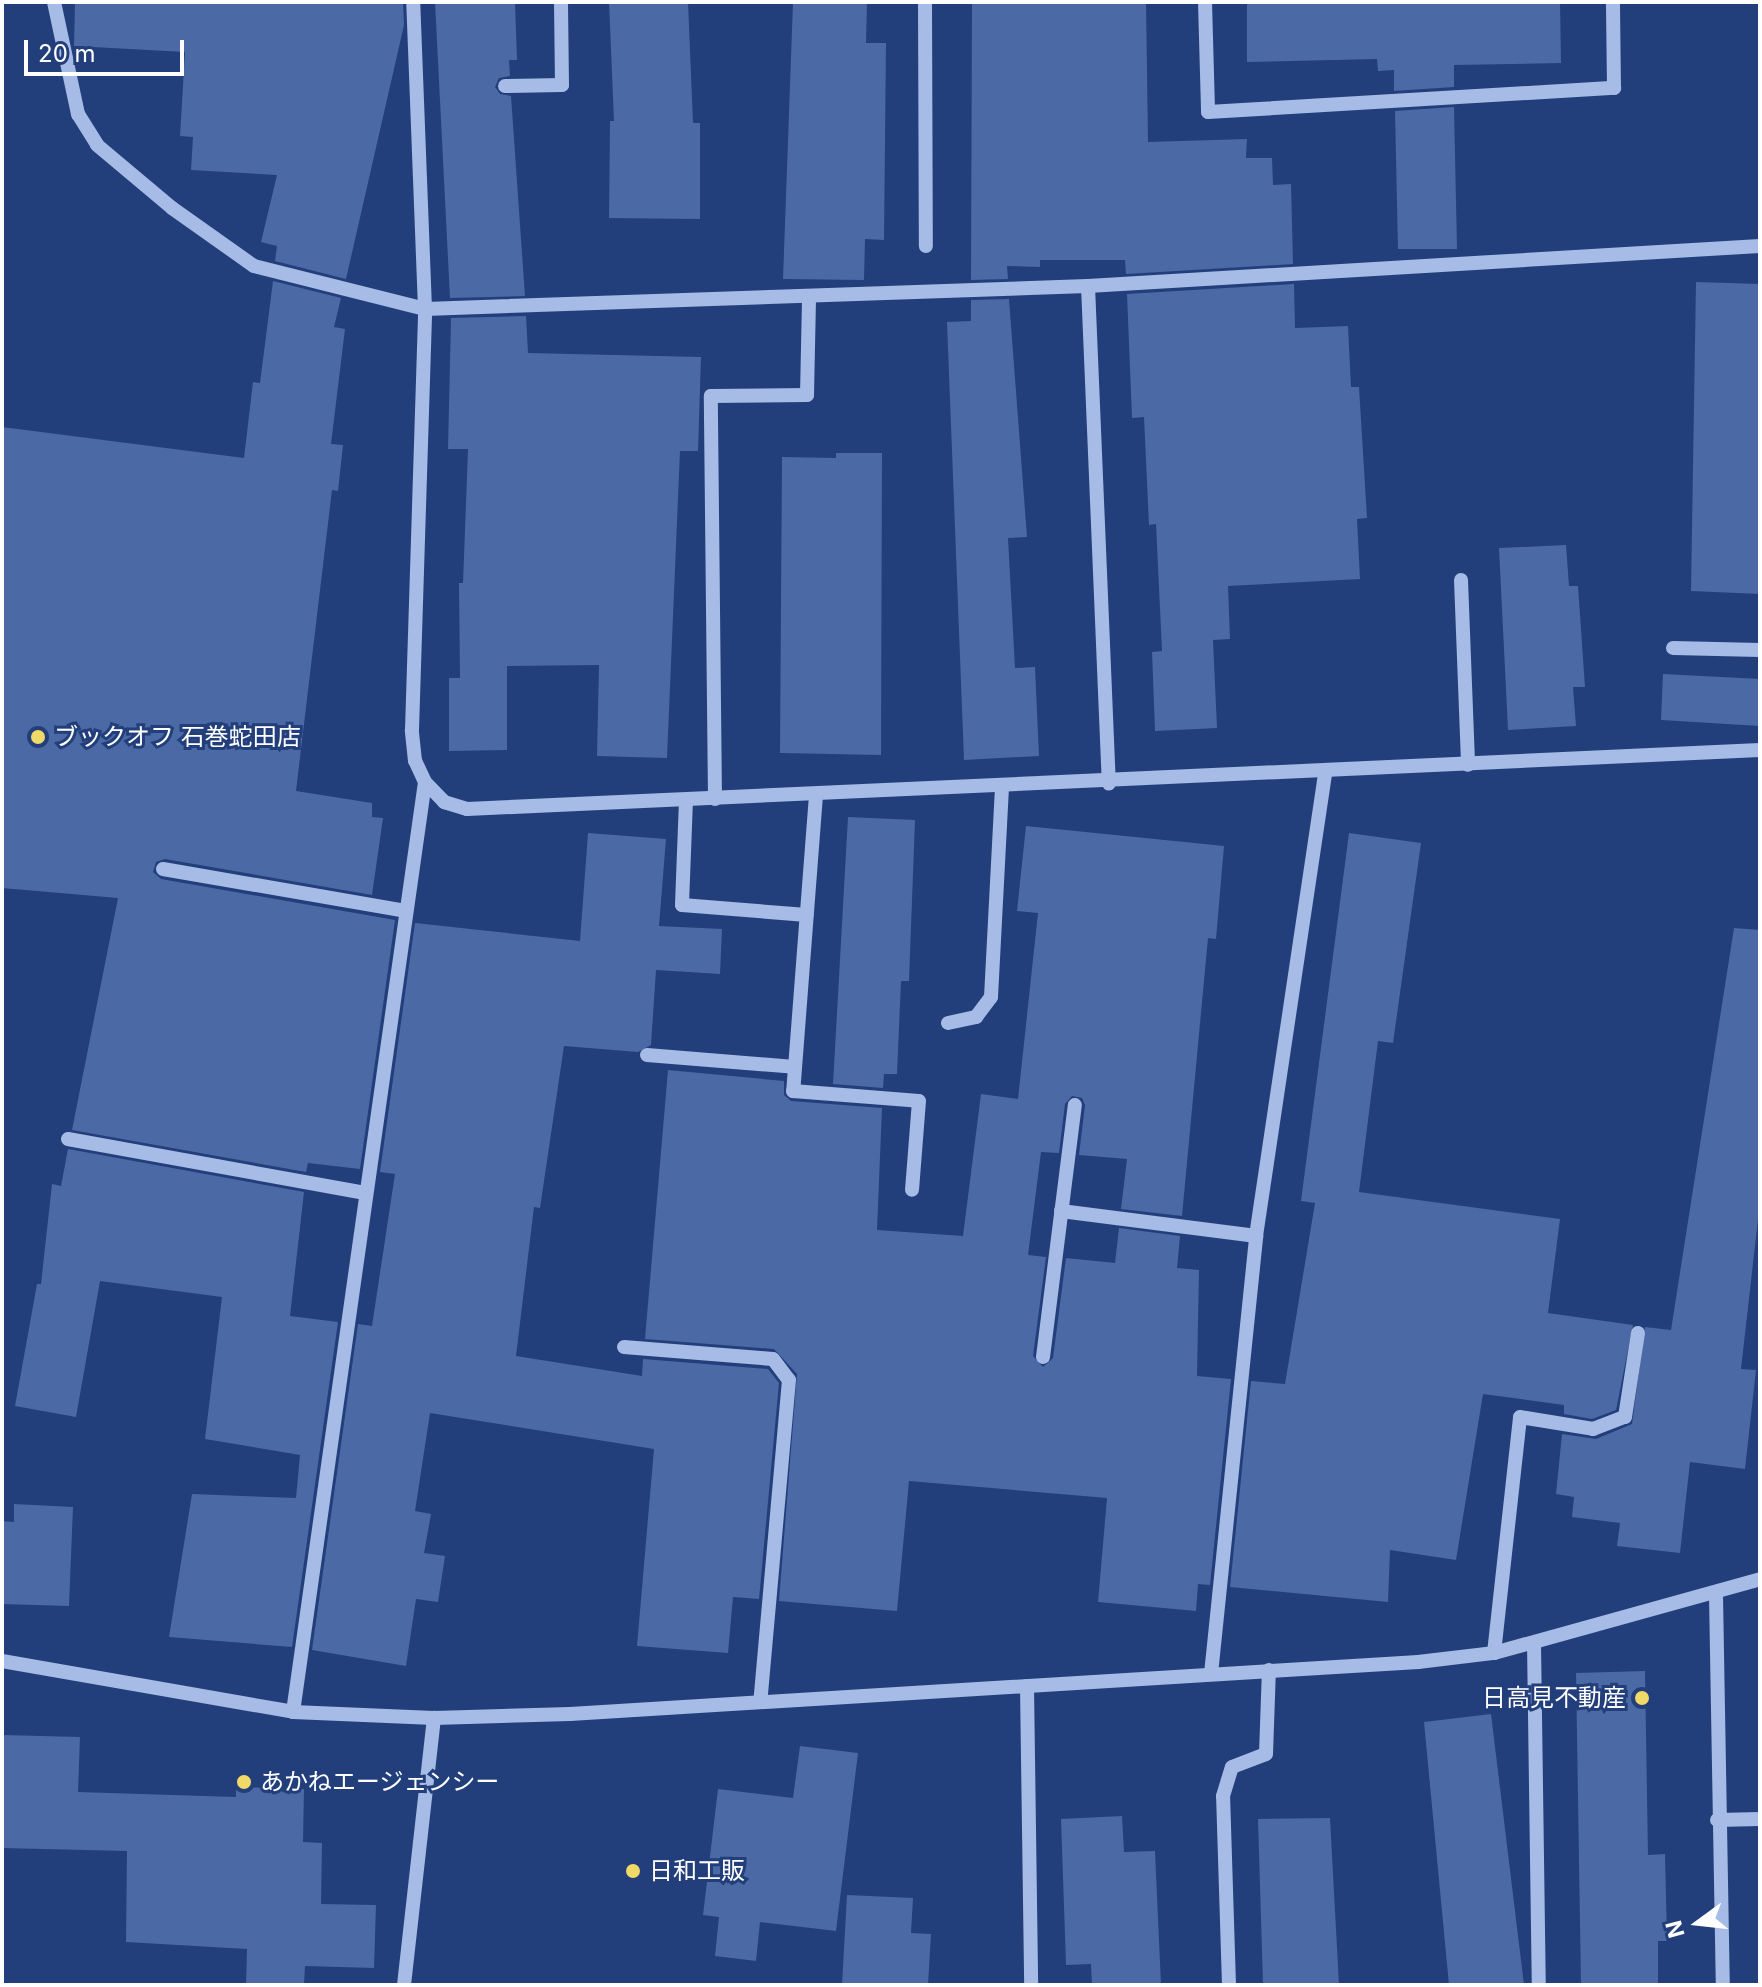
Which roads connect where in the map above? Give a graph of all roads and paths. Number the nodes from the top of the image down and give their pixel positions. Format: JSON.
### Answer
{"nodes":[{"id":1,"x":54,"y":2,"type":"edge"},
{"id":2,"x":413,"y":2,"type":"edge"},
{"id":3,"x":561,"y":2,"type":"edge"},
{"id":4,"x":925,"y":2,"type":"edge"},
{"id":5,"x":1205,"y":2,"type":"edge"},
{"id":6,"x":1613,"y":2,"type":"edge"},
{"id":7,"x":505,"y":86,"type":"dead end"},
{"id":8,"x":926,"y":246,"type":"dead end"},
{"id":9,"x":1760,"y":246,"type":"edge"},
{"id":10,"x":1088,"y":286,"type":"junction"},
{"id":11,"x":809,"y":296,"type":"junction"},
{"id":12,"x":425,"y":309,"type":"junction"},
{"id":13,"x":1461,"y":580,"type":"dead end"},
{"id":14,"x":1673,"y":648,"type":"dead end"},
{"id":15,"x":1760,"y":650,"type":"edge"},
{"id":16,"x":1760,"y":750,"type":"edge"},
{"id":17,"x":1468,"y":765,"type":"junction"},
{"id":18,"x":1325,"y":772,"type":"junction"},
{"id":19,"x":425,"y":782,"type":"junction"},
{"id":20,"x":1109,"y":784,"type":"junction"},
{"id":21,"x":1002,"y":788,"type":"junction"},
{"id":22,"x":816,"y":795,"type":"junction"},
{"id":23,"x":715,"y":799,"type":"junction"},
{"id":24,"x":686,"y":800,"type":"junction"},
{"id":25,"x":163,"y":869,"type":"dead end"},
{"id":26,"x":405,"y":911,"type":"junction"},
{"id":27,"x":807,"y":915,"type":"junction"},
{"id":28,"x":948,"y":1023,"type":"dead end"},
{"id":29,"x":647,"y":1055,"type":"dead end"},
{"id":30,"x":795,"y":1067,"type":"junction"},
{"id":31,"x":1075,"y":1105,"type":"dead end"},
{"id":32,"x":68,"y":1139,"type":"dead end"},
{"id":33,"x":912,"y":1190,"type":"dead end"},
{"id":34,"x":365,"y":1193,"type":"junction"},
{"id":35,"x":1061,"y":1211,"type":"junction"},
{"id":36,"x":1256,"y":1236,"type":"junction"},
{"id":37,"x":1638,"y":1333,"type":"dead end"},
{"id":38,"x":624,"y":1347,"type":"dead end"},
{"id":39,"x":1043,"y":1357,"type":"dead end"},
{"id":40,"x":1760,"y":1579,"type":"edge"},
{"id":41,"x":1716,"y":1595,"type":"junction"},
{"id":42,"x":1534,"y":1643,"type":"junction"},
{"id":43,"x":1494,"y":1653,"type":"junction"},
{"id":44,"x":2,"y":1661,"type":"edge"},
{"id":45,"x":1269,"y":1670,"type":"junction"},
{"id":46,"x":1211,"y":1674,"type":"junction"},
{"id":47,"x":1027,"y":1686,"type":"junction"},
{"id":48,"x":760,"y":1702,"type":"junction"},
{"id":49,"x":293,"y":1712,"type":"junction"},
{"id":50,"x":434,"y":1718,"type":"junction"},
{"id":51,"x":1760,"y":1819,"type":"edge"},
{"id":52,"x":1717,"y":1820,"type":"junction"},
{"id":53,"x":404,"y":1985,"type":"edge"},
{"id":54,"x":1031,"y":1985,"type":"edge"},
{"id":55,"x":1229,"y":1985,"type":"edge"},
{"id":56,"x":1539,"y":1985,"type":"edge"},
{"id":57,"x":1723,"y":1985,"type":"edge"}],
"edges":[{"from":1,"to":12,"type":"street"},
{"from":2,"to":12,"type":"street"},
{"from":3,"to":7,"type":"street"},
{"from":4,"to":8,"type":"street"},
{"from":5,"to":6,"type":"street"},
{"from":9,"to":10,"type":"street"},
{"from":10,"to":11,"type":"street"},
{"from":10,"to":20,"type":"street"},
{"from":11,"to":12,"type":"street"},
{"from":11,"to":23,"type":"street"},
{"from":12,"to":19,"type":"street"},
{"from":13,"to":17,"type":"street"},
{"from":14,"to":15,"type":"street"},
{"from":16,"to":17,"type":"street"},
{"from":17,"to":18,"type":"street"},
{"from":18,"to":20,"type":"street"},
{"from":18,"to":36,"type":"street"},
{"from":19,"to":24,"type":"street"},
{"from":19,"to":26,"type":"street"},
{"from":20,"to":21,"type":"street"},
{"from":21,"to":22,"type":"street"},
{"from":21,"to":28,"type":"street"},
{"from":22,"to":23,"type":"street"},
{"from":22,"to":27,"type":"street"},
{"from":23,"to":24,"type":"street"},
{"from":24,"to":27,"type":"street"},
{"from":25,"to":26,"type":"street"},
{"from":26,"to":34,"type":"street"},
{"from":27,"to":30,"type":"street"},
{"from":29,"to":30,"type":"street"},
{"from":30,"to":33,"type":"street"},
{"from":31,"to":35,"type":"street"},
{"from":32,"to":34,"type":"street"},
{"from":34,"to":49,"type":"street"},
{"from":35,"to":36,"type":"street"},
{"from":35,"to":39,"type":"street"},
{"from":36,"to":46,"type":"street"},
{"from":37,"to":43,"type":"street"},
{"from":38,"to":48,"type":"street"},
{"from":40,"to":41,"type":"street"},
{"from":41,"to":42,"type":"street"},
{"from":41,"to":52,"type":"street"},
{"from":42,"to":43,"type":"street"},
{"from":42,"to":56,"type":"street"},
{"from":43,"to":45,"type":"street"},
{"from":44,"to":49,"type":"street"},
{"from":45,"to":46,"type":"street"},
{"from":45,"to":55,"type":"street"},
{"from":46,"to":47,"type":"street"},
{"from":47,"to":48,"type":"street"},
{"from":47,"to":54,"type":"street"},
{"from":48,"to":50,"type":"street"},
{"from":49,"to":50,"type":"street"},
{"from":50,"to":53,"type":"street"},
{"from":51,"to":52,"type":"street"},
{"from":52,"to":57,"type":"street"}]}
